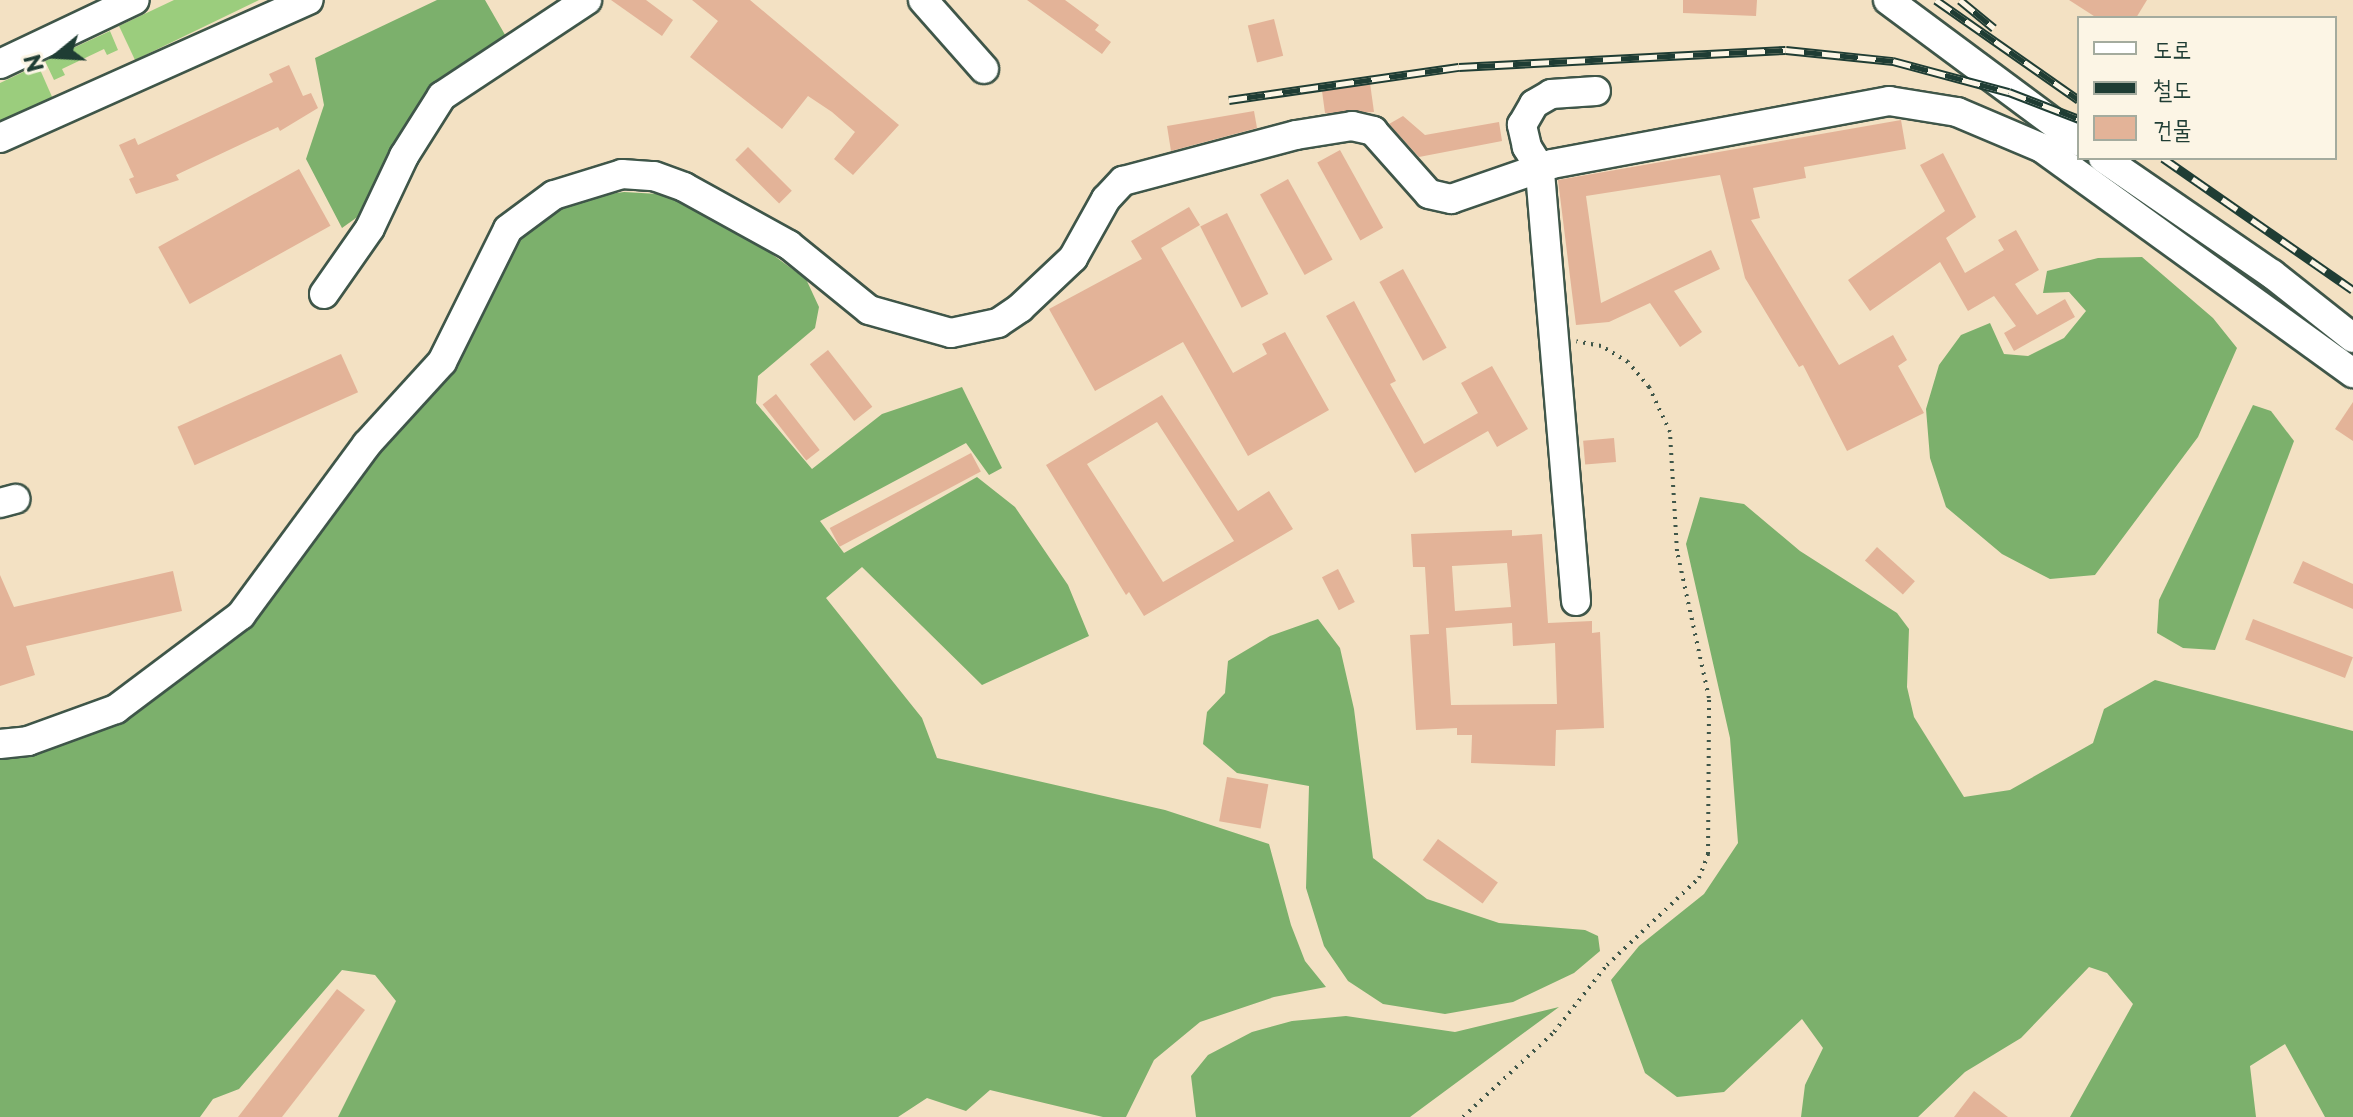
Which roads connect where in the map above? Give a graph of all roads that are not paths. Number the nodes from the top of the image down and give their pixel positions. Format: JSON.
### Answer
{"nodes":[{"id":1,"x":135,"y":0,"type":"edge"},
{"id":2,"x":309,"y":0,"type":"edge"},
{"id":3,"x":587,"y":0,"type":"edge"},
{"id":4,"x":923,"y":0,"type":"edge"},
{"id":5,"x":1888,"y":0,"type":"edge"},
{"id":6,"x":0,"y":64,"type":"edge"},
{"id":7,"x":984,"y":69,"type":"dead end"},
{"id":8,"x":1596,"y":91,"type":"dead end"},
{"id":9,"x":0,"y":138,"type":"edge"},
{"id":10,"x":2077,"y":141,"type":"edge"},
{"id":11,"x":2106,"y":160,"type":"edge"},
{"id":12,"x":1540,"y":168,"type":"junction"},
{"id":13,"x":324,"y":294,"type":"dead end"},
{"id":14,"x":2353,"y":338,"type":"edge"},
{"id":15,"x":2353,"y":373,"type":"edge"},
{"id":16,"x":1576,"y":601,"type":"dead end"},
{"id":17,"x":0,"y":744,"type":"edge"}],
"edges":[{"from":1,"to":6,"type":"street"},
{"from":2,"to":9,"type":"street"},
{"from":3,"to":13,"type":"street"},
{"from":4,"to":7,"type":"street"},
{"from":5,"to":10,"type":"street"},
{"from":8,"to":12,"type":"street"},
{"from":11,"to":14,"type":"street"},
{"from":12,"to":15,"type":"street"},
{"from":12,"to":16,"type":"street"},
{"from":12,"to":17,"type":"street"}]}
